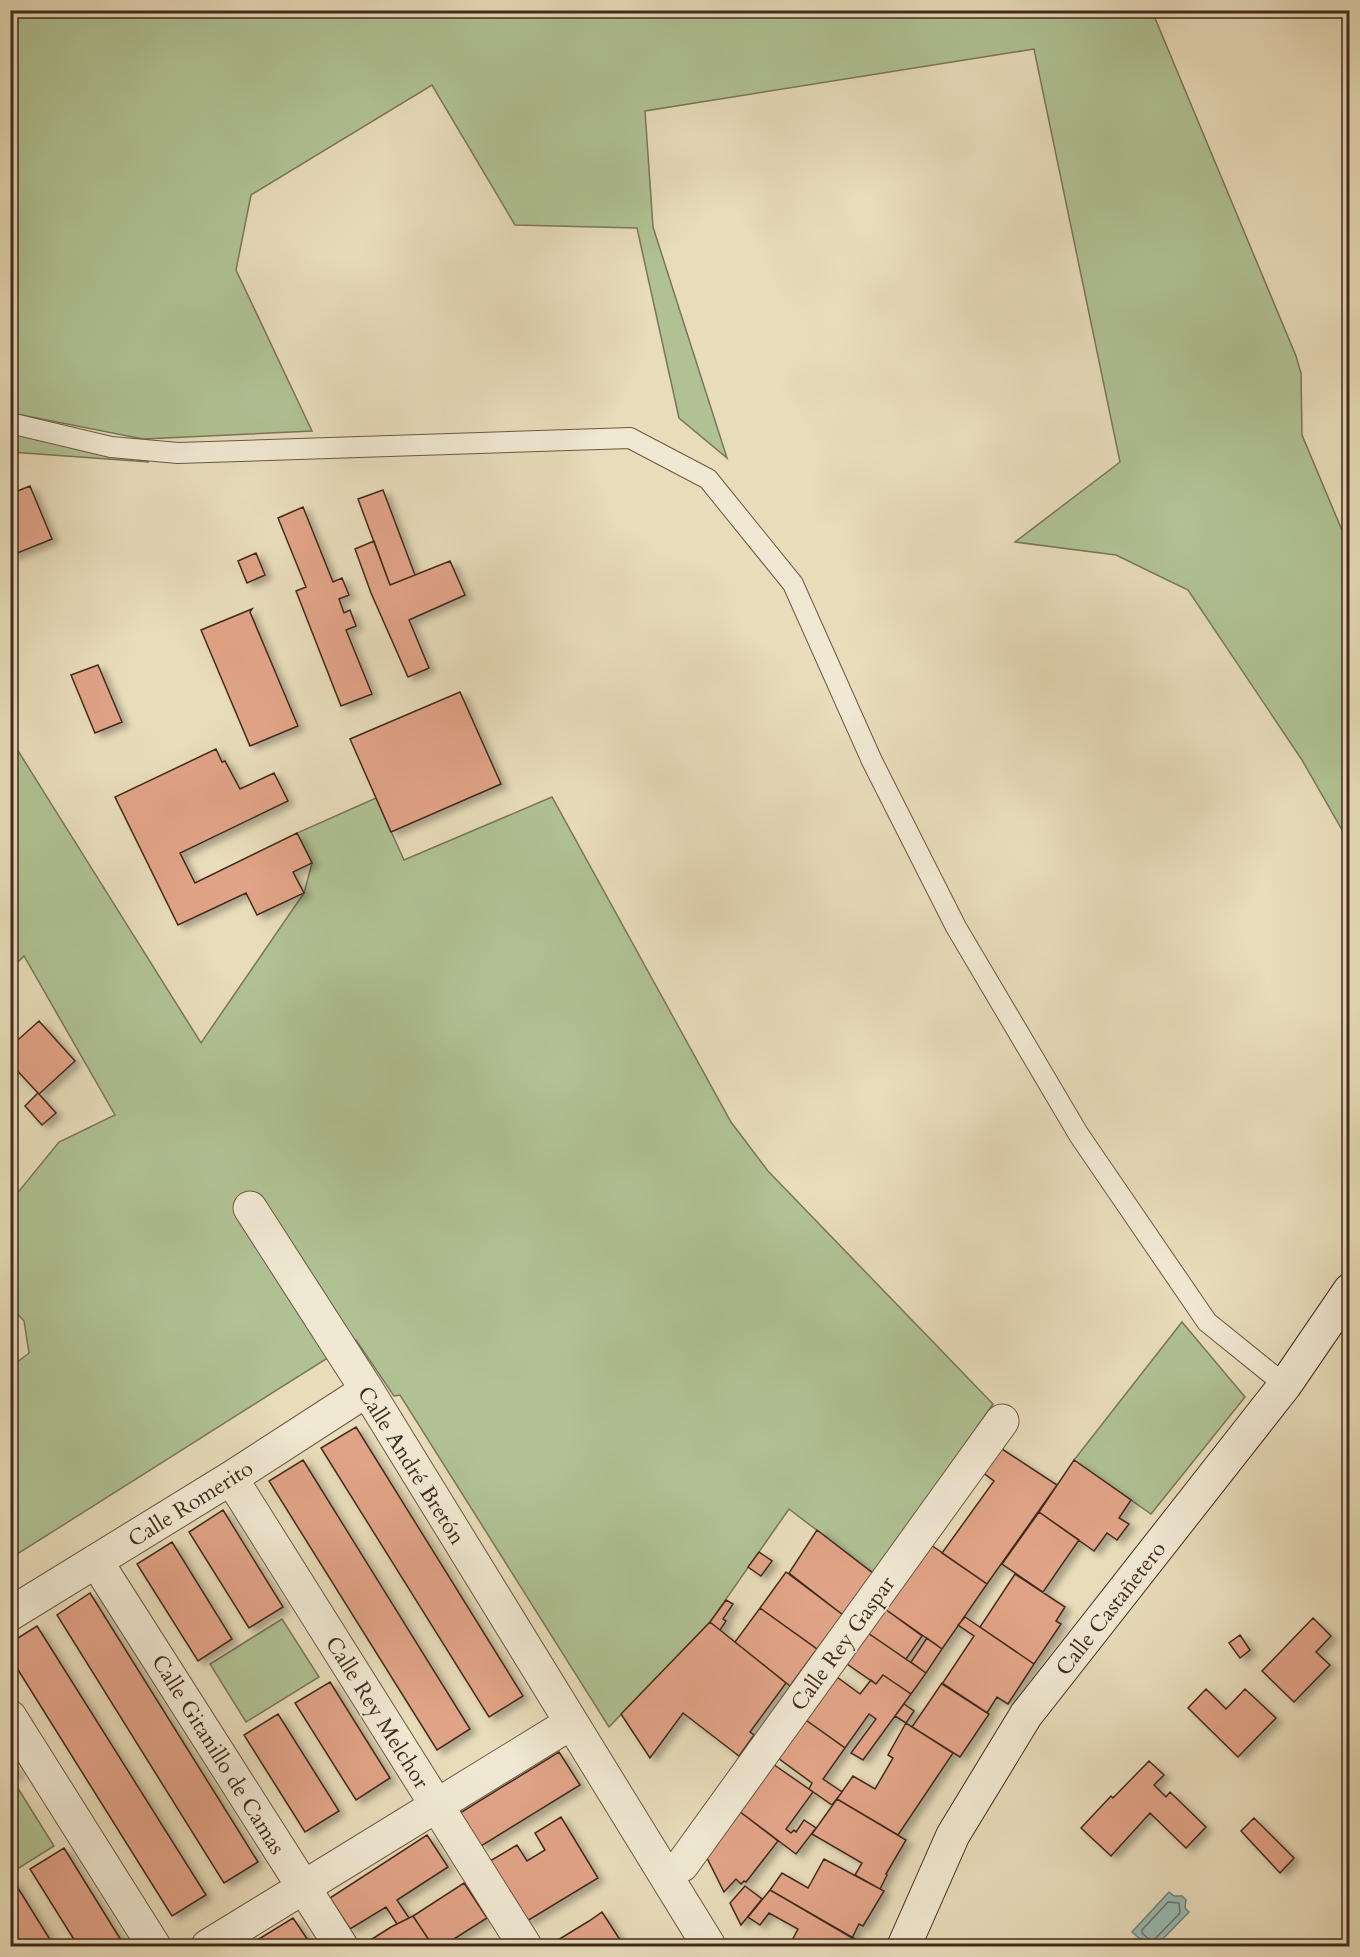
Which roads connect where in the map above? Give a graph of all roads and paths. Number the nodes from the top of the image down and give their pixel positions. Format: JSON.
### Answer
{"nodes":[{"id":1,"x":10,"y":423,"type":"edge"},
{"id":2,"x":250,"y":1208,"type":"dead end"},
{"id":3,"x":1350,"y":1290,"type":"edge"},
{"id":4,"x":1285,"y":1385,"type":"junction"},
{"id":5,"x":367,"y":1390,"type":"junction"},
{"id":6,"x":1002,"y":1421,"type":"dead end"},
{"id":7,"x":231,"y":1478,"type":"junction"},
{"id":8,"x":96,"y":1561,"type":"junction"},
{"id":9,"x":10,"y":1614,"type":"edge"},
{"id":10,"x":10,"y":1717,"type":"edge"},
{"id":11,"x":571,"y":1723,"type":"junction"},
{"id":12,"x":437,"y":1805,"type":"junction"},
{"id":13,"x":682,"y":1865,"type":"junction"},
{"id":14,"x":305,"y":1888,"type":"junction"},
{"id":15,"x":154,"y":1947,"type":"edge"},
{"id":16,"x":208,"y":1947,"type":"edge"},
{"id":17,"x":341,"y":1947,"type":"edge"},
{"id":18,"x":525,"y":1947,"type":"edge"},
{"id":19,"x":709,"y":1947,"type":"edge"},
{"id":20,"x":731,"y":1947,"type":"edge"},
{"id":21,"x":904,"y":1947,"type":"edge"}],
"edges":[{"from":1,"to":4,"type":"lane"},
{"from":2,"to":5,"type":"street","name":"Calle André Bretón"},
{"from":3,"to":4,"type":"street","name":"Calle Castañetero"},
{"from":4,"to":21,"type":"street","name":"Calle Castañetero"},
{"from":5,"to":7,"type":"street","name":"Calle Romerito"},
{"from":5,"to":11,"type":"street","name":"Calle André Bretón"},
{"from":6,"to":13,"type":"street","name":"Calle Rey Gaspar"},
{"from":7,"to":8,"type":"street","name":"Calle Romerito"},
{"from":7,"to":12,"type":"street","name":"Calle Rey Melchor"},
{"from":8,"to":9,"type":"street","name":"Calle Romerito"},
{"from":8,"to":14,"type":"street","name":"Calle Gitanillo de Camas"},
{"from":10,"to":15,"type":"street"},
{"from":11,"to":12,"type":"street"},
{"from":11,"to":13,"type":"street","name":"Calle André Bretón"},
{"from":11,"to":19,"type":"street","name":"Calle André Bretón"},
{"from":12,"to":14,"type":"street"},
{"from":12,"to":18,"type":"street","name":"Calle Rey Melchor"},
{"from":13,"to":20,"type":"street","name":"Calle André Bretón"},
{"from":14,"to":16,"type":"street"},
{"from":14,"to":17,"type":"street","name":"Calle Gitanillo de Camas"}]}
